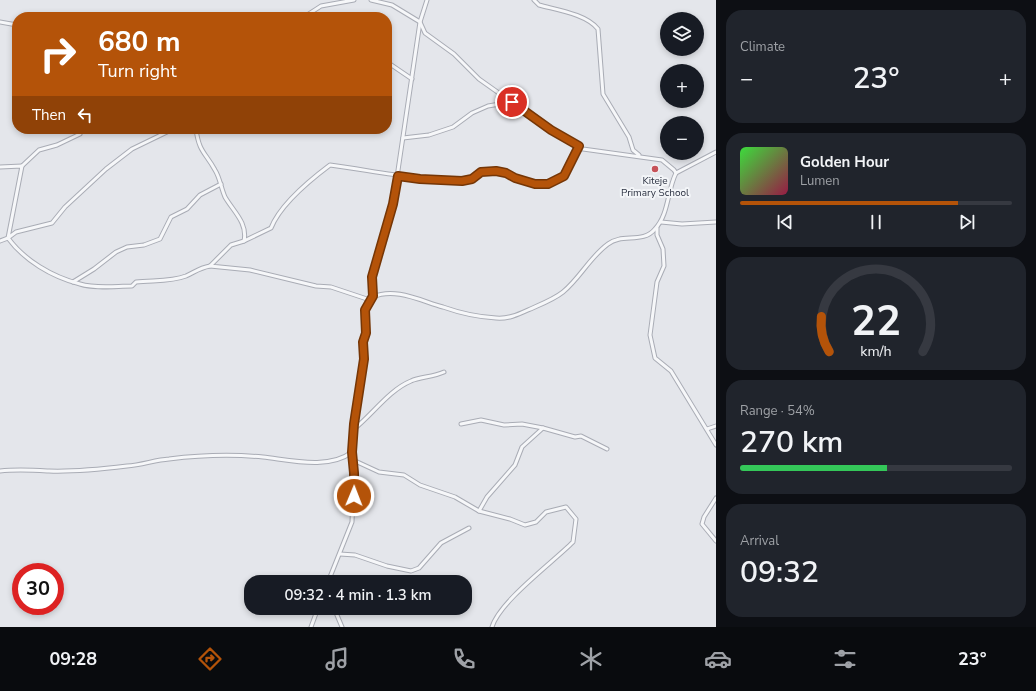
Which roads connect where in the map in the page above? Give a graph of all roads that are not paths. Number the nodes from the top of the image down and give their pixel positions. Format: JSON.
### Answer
{"nodes":[{"id":1,"x":354,"y":0,"type":"edge"},
{"id":2,"x":371,"y":0,"type":"edge"},
{"id":3,"x":427,"y":0,"type":"edge"},
{"id":4,"x":534,"y":0,"type":"edge"},
{"id":5,"x":312,"y":12,"type":"edge"},
{"id":6,"x":0,"y":22,"type":"edge"},
{"id":7,"x":420,"y":22,"type":"junction"},
{"id":8,"x":12,"y":24,"type":"edge"},
{"id":9,"x":392,"y":65,"type":"edge"},
{"id":10,"x":412,"y":79,"type":"junction"},
{"id":11,"x":512,"y":102,"type":"junction"},
{"id":12,"x":80,"y":134,"type":"dead end"},
{"id":13,"x":163,"y":134,"type":"edge"},
{"id":14,"x":197,"y":134,"type":"edge"},
{"id":15,"x":403,"y":138,"type":"junction"},
{"id":16,"x":579,"y":146,"type":"junction"},
{"id":17,"x":716,"y":152,"type":"edge"},
{"id":18,"x":641,"y":156,"type":"junction"},
{"id":19,"x":22,"y":166,"type":"junction"},
{"id":20,"x":0,"y":167,"type":"edge"},
{"id":21,"x":676,"y":173,"type":"junction"},
{"id":22,"x":398,"y":176,"type":"junction"},
{"id":23,"x":221,"y":184,"type":"junction"},
{"id":24,"x":661,"y":222,"type":"junction"},
{"id":25,"x":716,"y":222,"type":"edge"},
{"id":26,"x":657,"y":228,"type":"junction"},
{"id":27,"x":8,"y":238,"type":"junction"},
{"id":28,"x":0,"y":241,"type":"edge"},
{"id":29,"x":244,"y":241,"type":"junction"},
{"id":30,"x":210,"y":266,"type":"junction"},
{"id":31,"x":73,"y":282,"type":"junction"},
{"id":32,"x":371,"y":299,"type":"junction"},
{"id":33,"x":444,"y":372,"type":"dead end"},
{"id":34,"x":461,"y":424,"type":"dead end"},
{"id":35,"x":716,"y":426,"type":"edge"},
{"id":36,"x":543,"y":428,"type":"junction"},
{"id":37,"x":354,"y":429,"type":"junction"},
{"id":38,"x":707,"y":429,"type":"junction"},
{"id":39,"x":716,"y":445,"type":"edge"},
{"id":40,"x":607,"y":449,"type":"dead end"},
{"id":41,"x":352,"y":452,"type":"junction"},
{"id":42,"x":353,"y":460,"type":"junction"},
{"id":43,"x":0,"y":471,"type":"edge"},
{"id":44,"x":715,"y":501,"type":"edge"},
{"id":45,"x":479,"y":511,"type":"junction"},
{"id":46,"x":469,"y":528,"type":"dead end"},
{"id":47,"x":716,"y":541,"type":"edge"},
{"id":48,"x":340,"y":554,"type":"junction"},
{"id":49,"x":331,"y":575,"type":"edge"},
{"id":50,"x":315,"y":615,"type":"edge"},
{"id":51,"x":337,"y":615,"type":"edge"},
{"id":52,"x":311,"y":627,"type":"edge"},
{"id":53,"x":342,"y":627,"type":"edge"},
{"id":54,"x":492,"y":627,"type":"edge"}],
"edges":[{"from":1,"to":5,"type":"street"},
{"from":2,"to":7,"type":"street"},
{"from":3,"to":7,"type":"street"},
{"from":4,"to":18,"type":"street"},
{"from":6,"to":8,"type":"street"},
{"from":7,"to":10,"type":"street"},
{"from":7,"to":11,"type":"street"},
{"from":9,"to":10,"type":"street"},
{"from":10,"to":15,"type":"street"},
{"from":11,"to":15,"type":"street"},
{"from":11,"to":16,"type":"street"},
{"from":12,"to":19,"type":"street"},
{"from":13,"to":27,"type":"street"},
{"from":14,"to":23,"type":"street"},
{"from":15,"to":22,"type":"street"},
{"from":16,"to":18,"type":"street"},
{"from":16,"to":22,"type":"street"},
{"from":17,"to":21,"type":"street"},
{"from":18,"to":21,"type":"street"},
{"from":19,"to":20,"type":"street"},
{"from":19,"to":27,"type":"street"},
{"from":21,"to":24,"type":"street"},
{"from":22,"to":29,"type":"street"},
{"from":22,"to":32,"type":"street"},
{"from":23,"to":29,"type":"street"},
{"from":23,"to":31,"type":"street"},
{"from":24,"to":25,"type":"street"},
{"from":24,"to":26,"type":"street"},
{"from":26,"to":32,"type":"street"},
{"from":26,"to":38,"type":"street"},
{"from":27,"to":28,"type":"street"},
{"from":27,"to":31,"type":"street"},
{"from":29,"to":30,"type":"street"},
{"from":30,"to":31,"type":"street"},
{"from":30,"to":32,"type":"street"},
{"from":32,"to":37,"type":"street"},
{"from":33,"to":37,"type":"street"},
{"from":34,"to":36,"type":"street"},
{"from":35,"to":38,"type":"street"},
{"from":36,"to":40,"type":"street"},
{"from":36,"to":45,"type":"street"},
{"from":37,"to":41,"type":"street"},
{"from":38,"to":39,"type":"street"},
{"from":41,"to":42,"type":"street"},
{"from":41,"to":43,"type":"street"},
{"from":42,"to":45,"type":"street"},
{"from":42,"to":48,"type":"street"},
{"from":44,"to":47,"type":"street"},
{"from":45,"to":54,"type":"street"},
{"from":46,"to":48,"type":"street"},
{"from":48,"to":49,"type":"street"},
{"from":50,"to":52,"type":"street"},
{"from":51,"to":53,"type":"street"}]}
